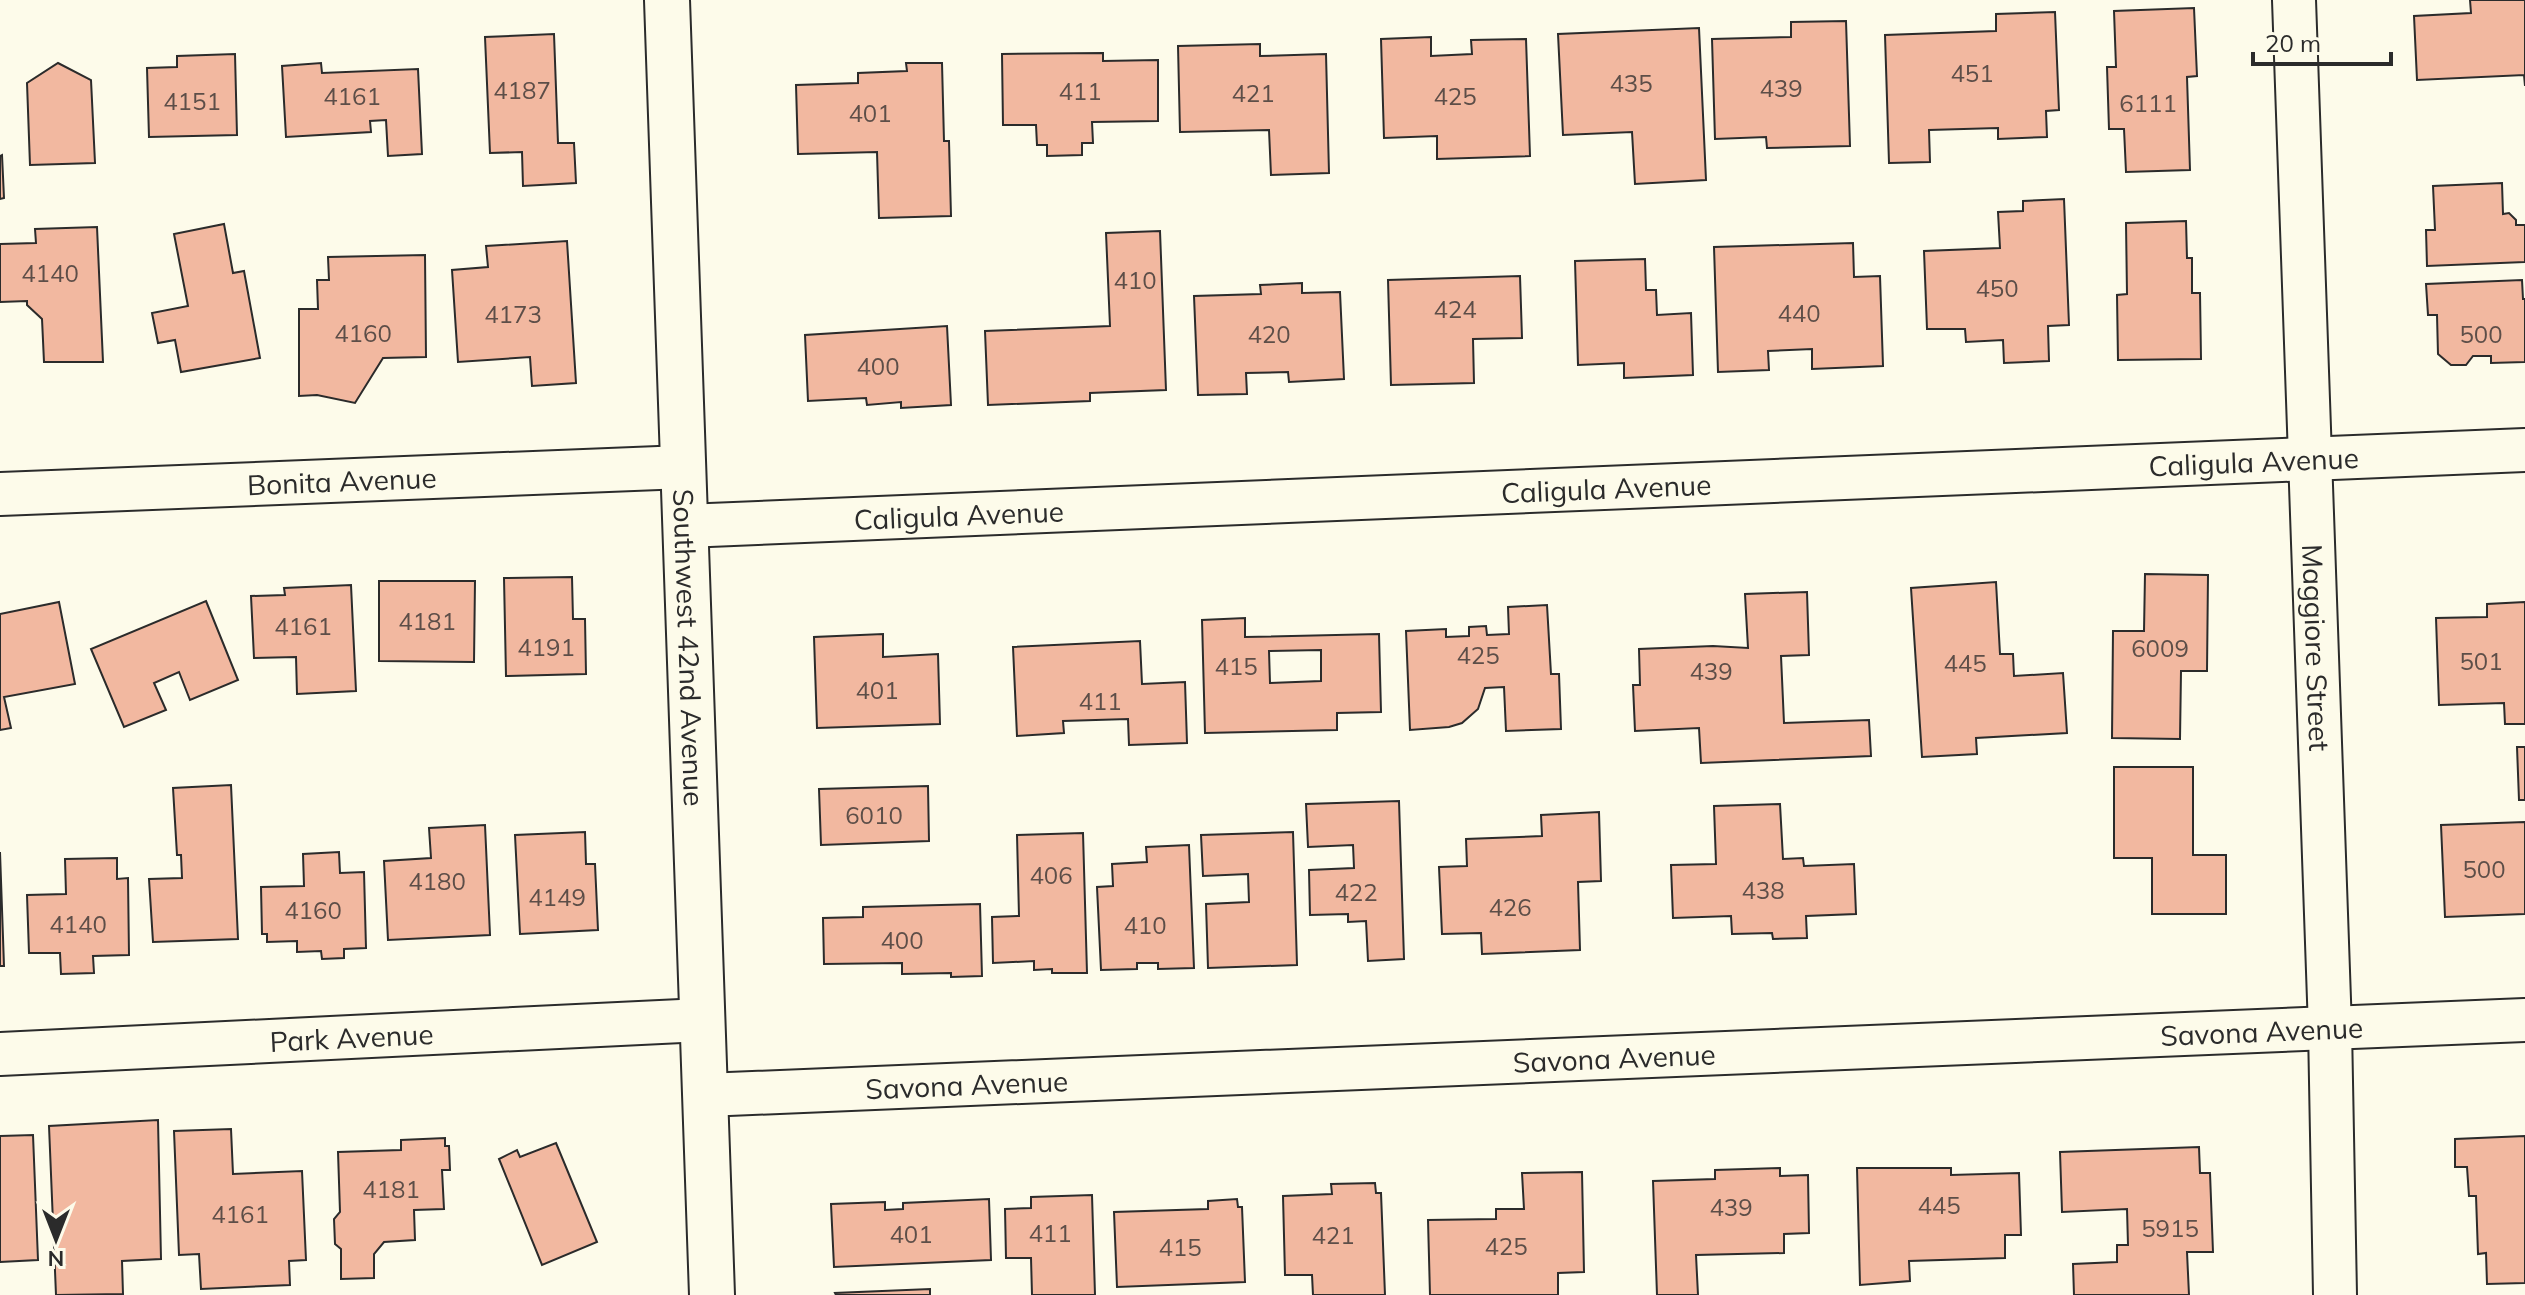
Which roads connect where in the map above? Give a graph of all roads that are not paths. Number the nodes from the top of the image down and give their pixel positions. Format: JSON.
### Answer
{"nodes":[{"id":1,"x":667,"y":0,"type":"edge"},
{"id":2,"x":2294,"y":0,"type":"edge"},
{"id":3,"x":2525,"y":450,"type":"edge"},
{"id":4,"x":2311,"y":459,"type":"junction"},
{"id":5,"x":684,"y":467,"type":"junction"},
{"id":6,"x":0,"y":494,"type":"edge"},
{"id":7,"x":685,"y":526,"type":"junction"},
{"id":8,"x":702,"y":1020,"type":"junction"},
{"id":9,"x":2525,"y":1020,"type":"edge"},
{"id":10,"x":2330,"y":1028,"type":"junction"},
{"id":11,"x":0,"y":1054,"type":"edge"},
{"id":12,"x":705,"y":1095,"type":"junction"},
{"id":13,"x":712,"y":1295,"type":"edge"},
{"id":14,"x":2335,"y":1295,"type":"edge"}],
"edges":[{"from":1,"to":5,"type":"main road","name":"Southwest 42nd Avenue"},
{"from":2,"to":4,"type":"street","name":"Maggiore Street"},
{"from":3,"to":4,"type":"street","name":"Caligula Avenue"},
{"from":4,"to":7,"type":"street","name":"Caligula Avenue"},
{"from":4,"to":10,"type":"street","name":"Maggiore Street"},
{"from":5,"to":6,"type":"street","name":"Bonita Avenue"},
{"from":5,"to":7,"type":"main road","name":"Southwest 42nd Avenue"},
{"from":7,"to":8,"type":"main road","name":"Southwest 42nd Avenue"},
{"from":8,"to":11,"type":"street","name":"Park Avenue"},
{"from":8,"to":12,"type":"main road","name":"Southwest 42nd Avenue"},
{"from":9,"to":10,"type":"street","name":"Savona Avenue"},
{"from":10,"to":12,"type":"street","name":"Savona Avenue"},
{"from":10,"to":14,"type":"street","name":"Maggiore Street"},
{"from":12,"to":13,"type":"main road","name":"Southwest 42nd Avenue"}]}
